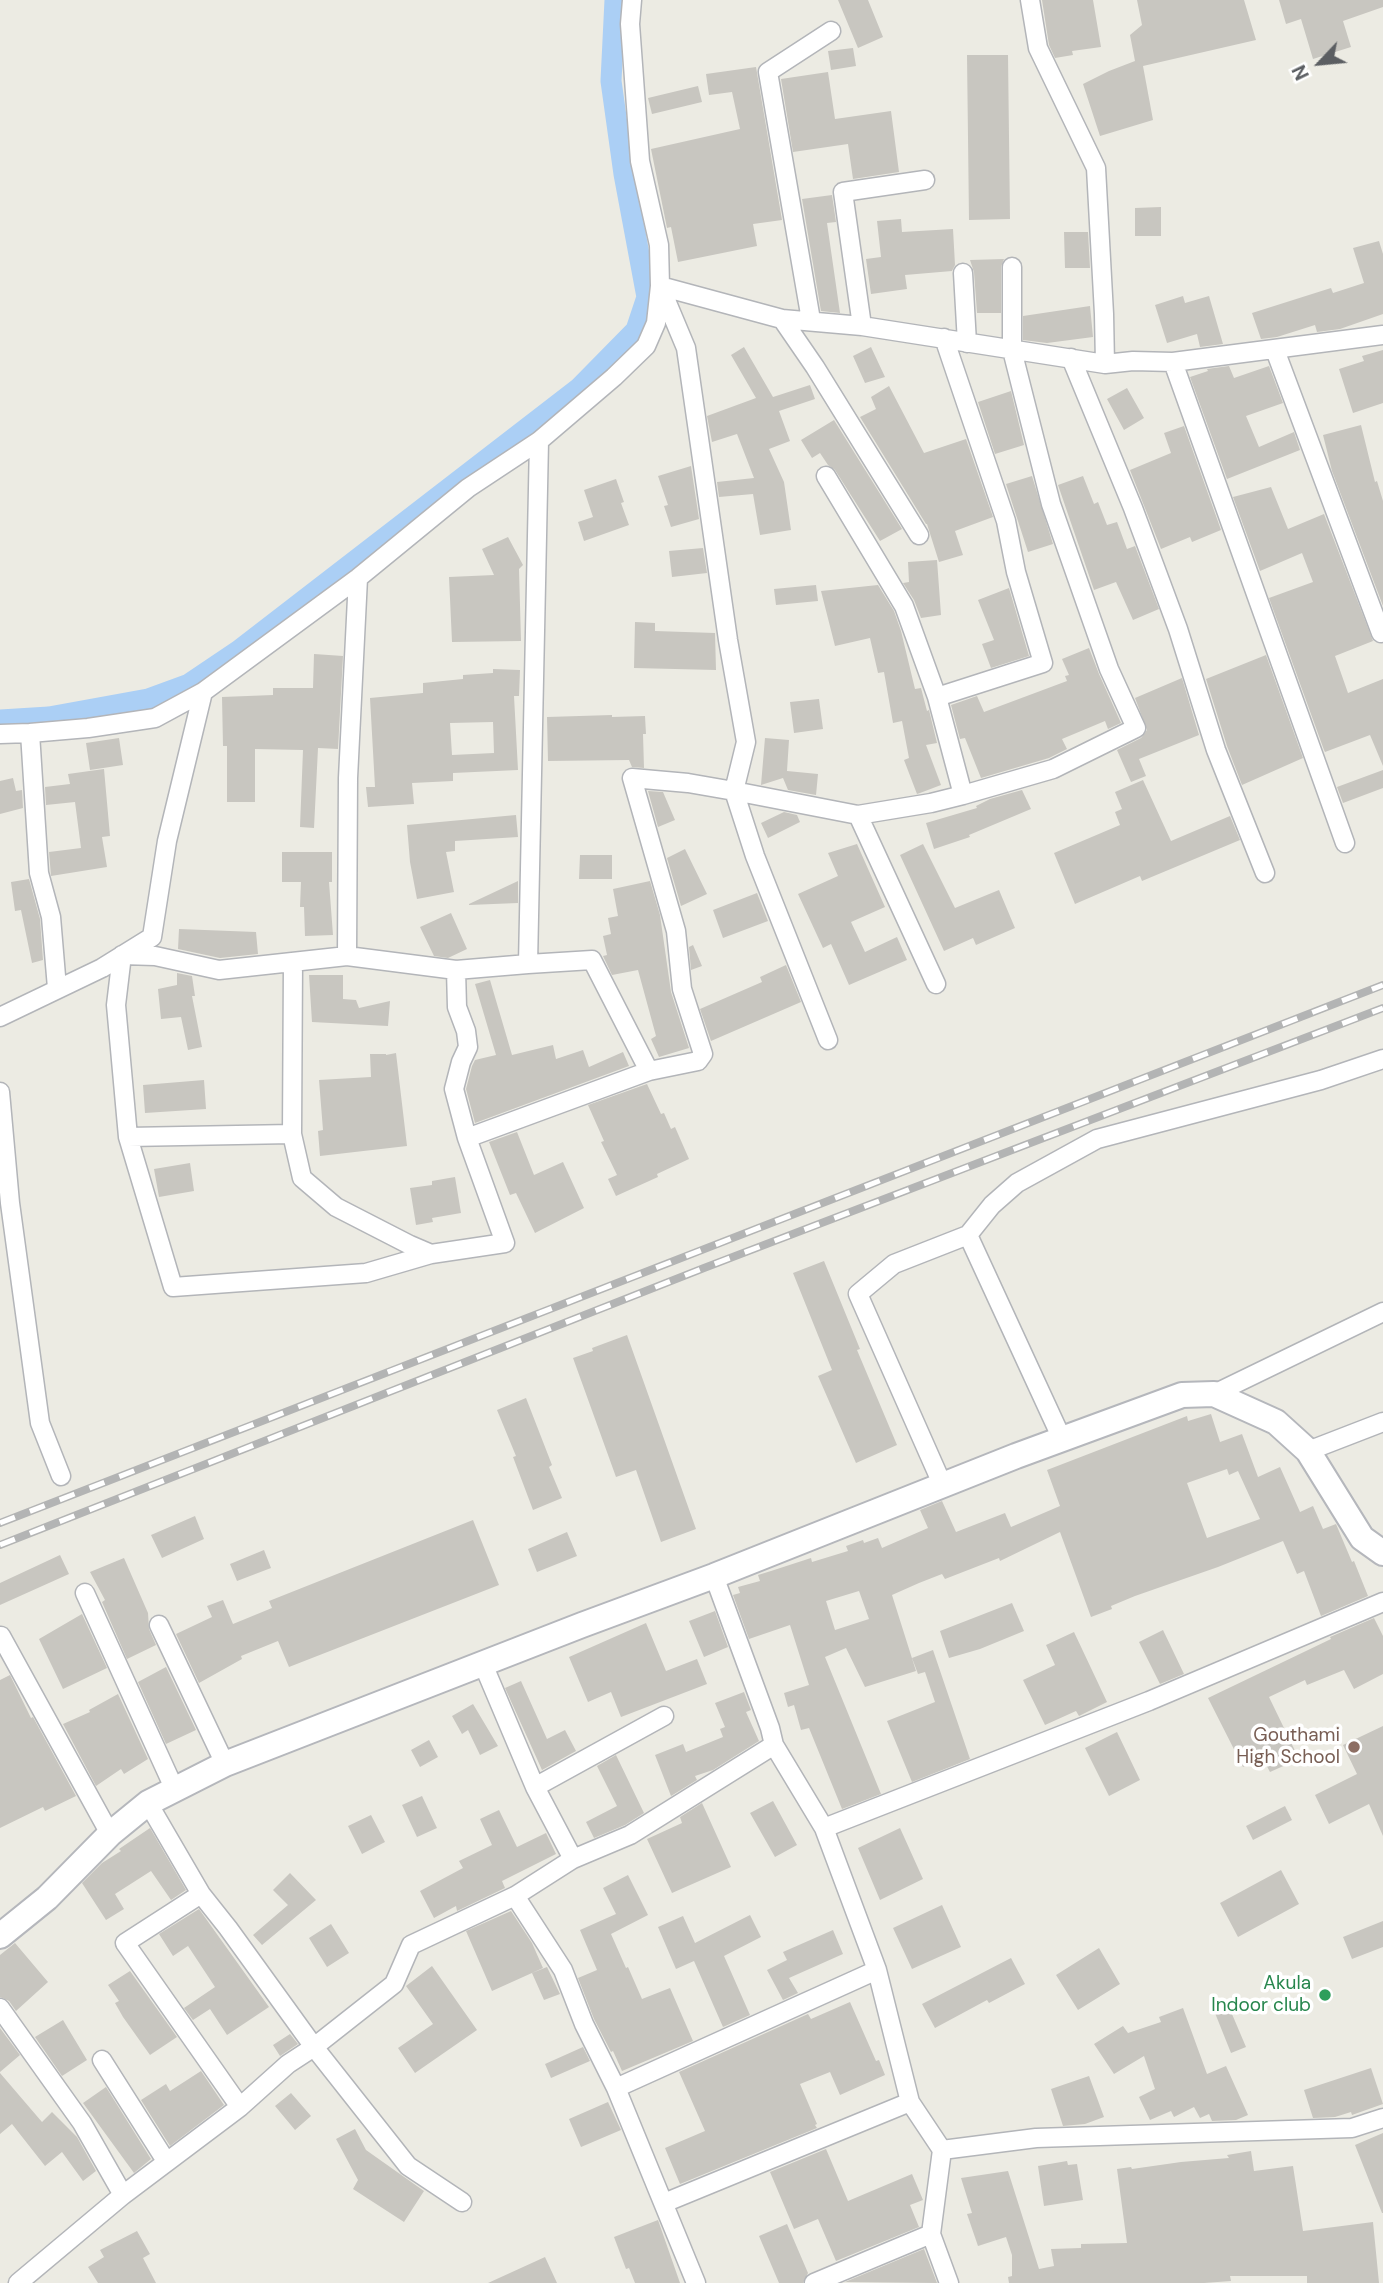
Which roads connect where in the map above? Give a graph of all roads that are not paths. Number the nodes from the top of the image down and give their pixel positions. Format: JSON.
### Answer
{"nodes":[{"id":1,"x":632,"y":0,"type":"edge"},
{"id":2,"x":1030,"y":0,"type":"edge"},
{"id":3,"x":831,"y":32,"type":"dead end"},
{"id":4,"x":926,"y":180,"type":"dead end"},
{"id":5,"x":1012,"y":267,"type":"dead end"},
{"id":6,"x":963,"y":273,"type":"dead end"},
{"id":7,"x":660,"y":286,"type":"junction"},
{"id":8,"x":782,"y":319,"type":"junction"},
{"id":9,"x":811,"y":320,"type":"junction"},
{"id":10,"x":862,"y":326,"type":"junction"},
{"id":11,"x":1383,"y":335,"type":"edge"},
{"id":12,"x":944,"y":338,"type":"junction"},
{"id":13,"x":967,"y":343,"type":"junction"},
{"id":14,"x":1012,"y":350,"type":"junction"},
{"id":15,"x":1275,"y":350,"type":"junction"},
{"id":16,"x":1071,"y":358,"type":"junction"},
{"id":17,"x":1172,"y":362,"type":"junction"},
{"id":18,"x":1105,"y":364,"type":"junction"},
{"id":19,"x":540,"y":441,"type":"junction"},
{"id":20,"x":826,"y":476,"type":"dead end"},
{"id":21,"x":919,"y":535,"type":"dead end"},
{"id":22,"x":358,"y":578,"type":"junction"},
{"id":23,"x":1381,"y":634,"type":"edge"},
{"id":24,"x":203,"y":692,"type":"junction"},
{"id":25,"x":937,"y":697,"type":"junction"},
{"id":26,"x":30,"y":733,"type":"junction"},
{"id":27,"x":0,"y":734,"type":"edge"},
{"id":28,"x":734,"y":791,"type":"junction"},
{"id":29,"x":963,"y":795,"type":"junction"},
{"id":30,"x":858,"y":816,"type":"junction"},
{"id":31,"x":1345,"y":843,"type":"dead end"},
{"id":32,"x":1265,"y":873,"type":"dead end"},
{"id":33,"x":122,"y":956,"type":"junction"},
{"id":34,"x":347,"y":956,"type":"junction"},
{"id":35,"x":293,"y":962,"type":"junction"},
{"id":36,"x":528,"y":964,"type":"junction"},
{"id":37,"x":456,"y":970,"type":"junction"},
{"id":38,"x":936,"y":984,"type":"dead end"},
{"id":39,"x":57,"y":988,"type":"junction"},
{"id":40,"x":0,"y":1017,"type":"edge"},
{"id":41,"x":828,"y":1040,"type":"dead end"},
{"id":42,"x":1383,"y":1059,"type":"edge"},
{"id":43,"x":649,"y":1071,"type":"junction"},
{"id":44,"x":0,"y":1092,"type":"edge"},
{"id":45,"x":292,"y":1133,"type":"junction"},
{"id":46,"x":128,"y":1138,"type":"junction"},
{"id":47,"x":467,"y":1138,"type":"junction"},
{"id":48,"x":968,"y":1235,"type":"junction"},
{"id":49,"x":431,"y":1254,"type":"junction"},
{"id":50,"x":1383,"y":1312,"type":"edge"},
{"id":51,"x":1214,"y":1394,"type":"junction"},
{"id":52,"x":1383,"y":1422,"type":"edge"},
{"id":53,"x":1062,"y":1439,"type":"junction"},
{"id":54,"x":1308,"y":1451,"type":"junction"},
{"id":55,"x":61,"y":1476,"type":"dead end"},
{"id":56,"x":943,"y":1486,"type":"junction"},
{"id":57,"x":1383,"y":1553,"type":"edge"},
{"id":58,"x":714,"y":1576,"type":"junction"},
{"id":59,"x":85,"y":1593,"type":"dead end"},
{"id":60,"x":1383,"y":1602,"type":"edge"},
{"id":61,"x":159,"y":1625,"type":"dead end"},
{"id":62,"x":1,"y":1636,"type":"edge"},
{"id":63,"x":483,"y":1664,"type":"junction"},
{"id":64,"x":664,"y":1716,"type":"dead end"},
{"id":65,"x":775,"y":1745,"type":"junction"},
{"id":66,"x":225,"y":1764,"type":"junction"},
{"id":67,"x":535,"y":1787,"type":"junction"},
{"id":68,"x":174,"y":1788,"type":"junction"},
{"id":69,"x":148,"y":1803,"type":"junction"},
{"id":70,"x":824,"y":1828,"type":"junction"},
{"id":71,"x":110,"y":1835,"type":"junction"},
{"id":72,"x":573,"y":1859,"type":"junction"},
{"id":73,"x":201,"y":1894,"type":"junction"},
{"id":74,"x":515,"y":1896,"type":"junction"},
{"id":75,"x":3,"y":1927,"type":"edge"},
{"id":76,"x":877,"y":1970,"type":"junction"},
{"id":77,"x":0,"y":2008,"type":"edge"},
{"id":78,"x":314,"y":2047,"type":"junction"},
{"id":79,"x":102,"y":2060,"type":"dead end"},
{"id":80,"x":616,"y":2088,"type":"junction"},
{"id":81,"x":910,"y":2102,"type":"junction"},
{"id":82,"x":240,"y":2107,"type":"junction"},
{"id":83,"x":1383,"y":2118,"type":"edge"},
{"id":84,"x":942,"y":2150,"type":"junction"},
{"id":85,"x":166,"y":2161,"type":"junction"},
{"id":86,"x":123,"y":2195,"type":"junction"},
{"id":87,"x":462,"y":2203,"type":"dead end"},
{"id":88,"x":664,"y":2203,"type":"junction"},
{"id":89,"x":931,"y":2234,"type":"junction"},
{"id":90,"x":18,"y":2283,"type":"edge"},
{"id":91,"x":696,"y":2283,"type":"edge"},
{"id":92,"x":814,"y":2283,"type":"edge"},
{"id":93,"x":949,"y":2283,"type":"edge"}],
"edges":[{"from":1,"to":7,"type":"street"},
{"from":2,"to":18,"type":"street"},
{"from":3,"to":9,"type":"street"},
{"from":4,"to":10,"type":"street"},
{"from":5,"to":14,"type":"street"},
{"from":6,"to":13,"type":"street"},
{"from":7,"to":8,"type":"street"},
{"from":7,"to":19,"type":"street"},
{"from":7,"to":28,"type":"street"},
{"from":8,"to":9,"type":"street"},
{"from":8,"to":21,"type":"street"},
{"from":9,"to":10,"type":"street"},
{"from":10,"to":12,"type":"street"},
{"from":11,"to":15,"type":"street"},
{"from":12,"to":13,"type":"street"},
{"from":12,"to":25,"type":"street"},
{"from":13,"to":14,"type":"street"},
{"from":14,"to":16,"type":"street"},
{"from":14,"to":29,"type":"street"},
{"from":15,"to":17,"type":"street"},
{"from":15,"to":23,"type":"street"},
{"from":16,"to":18,"type":"street"},
{"from":16,"to":32,"type":"street"},
{"from":17,"to":18,"type":"street"},
{"from":17,"to":31,"type":"street"},
{"from":19,"to":22,"type":"street"},
{"from":19,"to":36,"type":"street"},
{"from":20,"to":25,"type":"street"},
{"from":22,"to":24,"type":"street"},
{"from":22,"to":34,"type":"street"},
{"from":24,"to":26,"type":"street"},
{"from":24,"to":33,"type":"street"},
{"from":25,"to":29,"type":"street"},
{"from":26,"to":27,"type":"street"},
{"from":26,"to":39,"type":"street"},
{"from":28,"to":30,"type":"street"},
{"from":28,"to":41,"type":"street"},
{"from":28,"to":43,"type":"street"},
{"from":29,"to":30,"type":"street"},
{"from":30,"to":38,"type":"street"},
{"from":33,"to":35,"type":"street"},
{"from":33,"to":39,"type":"street"},
{"from":33,"to":46,"type":"street"},
{"from":34,"to":35,"type":"street"},
{"from":34,"to":37,"type":"street"},
{"from":35,"to":45,"type":"street"},
{"from":36,"to":37,"type":"street"},
{"from":36,"to":43,"type":"street"},
{"from":37,"to":47,"type":"street"},
{"from":39,"to":40,"type":"street"},
{"from":42,"to":48,"type":"street"},
{"from":43,"to":47,"type":"street"},
{"from":44,"to":55,"type":"street"},
{"from":45,"to":46,"type":"street"},
{"from":45,"to":49,"type":"street"},
{"from":46,"to":49,"type":"street"},
{"from":47,"to":49,"type":"street"},
{"from":48,"to":53,"type":"street"},
{"from":48,"to":56,"type":"street"},
{"from":50,"to":51,"type":"street"},
{"from":51,"to":53,"type":"main road"},
{"from":51,"to":54,"type":"main road"},
{"from":52,"to":54,"type":"street"},
{"from":53,"to":56,"type":"main road"},
{"from":54,"to":57,"type":"main road"},
{"from":56,"to":58,"type":"main road"},
{"from":58,"to":63,"type":"main road"},
{"from":58,"to":65,"type":"street"},
{"from":59,"to":68,"type":"street"},
{"from":60,"to":70,"type":"street"},
{"from":61,"to":66,"type":"street"},
{"from":62,"to":71,"type":"street"},
{"from":63,"to":66,"type":"main road"},
{"from":63,"to":67,"type":"street"},
{"from":64,"to":67,"type":"street"},
{"from":65,"to":70,"type":"street"},
{"from":65,"to":72,"type":"street"},
{"from":66,"to":68,"type":"main road"},
{"from":67,"to":72,"type":"street"},
{"from":68,"to":69,"type":"main road"},
{"from":69,"to":71,"type":"main road"},
{"from":69,"to":73,"type":"street"},
{"from":70,"to":76,"type":"street"},
{"from":71,"to":75,"type":"main road"},
{"from":72,"to":74,"type":"street"},
{"from":73,"to":78,"type":"street"},
{"from":73,"to":82,"type":"street"},
{"from":74,"to":78,"type":"street"},
{"from":74,"to":80,"type":"street"},
{"from":76,"to":80,"type":"street"},
{"from":76,"to":81,"type":"street"},
{"from":77,"to":86,"type":"street"},
{"from":78,"to":82,"type":"street"},
{"from":78,"to":87,"type":"street"},
{"from":79,"to":85,"type":"street"},
{"from":80,"to":88,"type":"street"},
{"from":81,"to":84,"type":"street"},
{"from":81,"to":88,"type":"street"},
{"from":82,"to":85,"type":"street"},
{"from":83,"to":84,"type":"street"},
{"from":84,"to":89,"type":"street"},
{"from":85,"to":86,"type":"street"},
{"from":86,"to":90,"type":"street"},
{"from":88,"to":91,"type":"street"},
{"from":89,"to":92,"type":"street"},
{"from":89,"to":93,"type":"street"}]}
